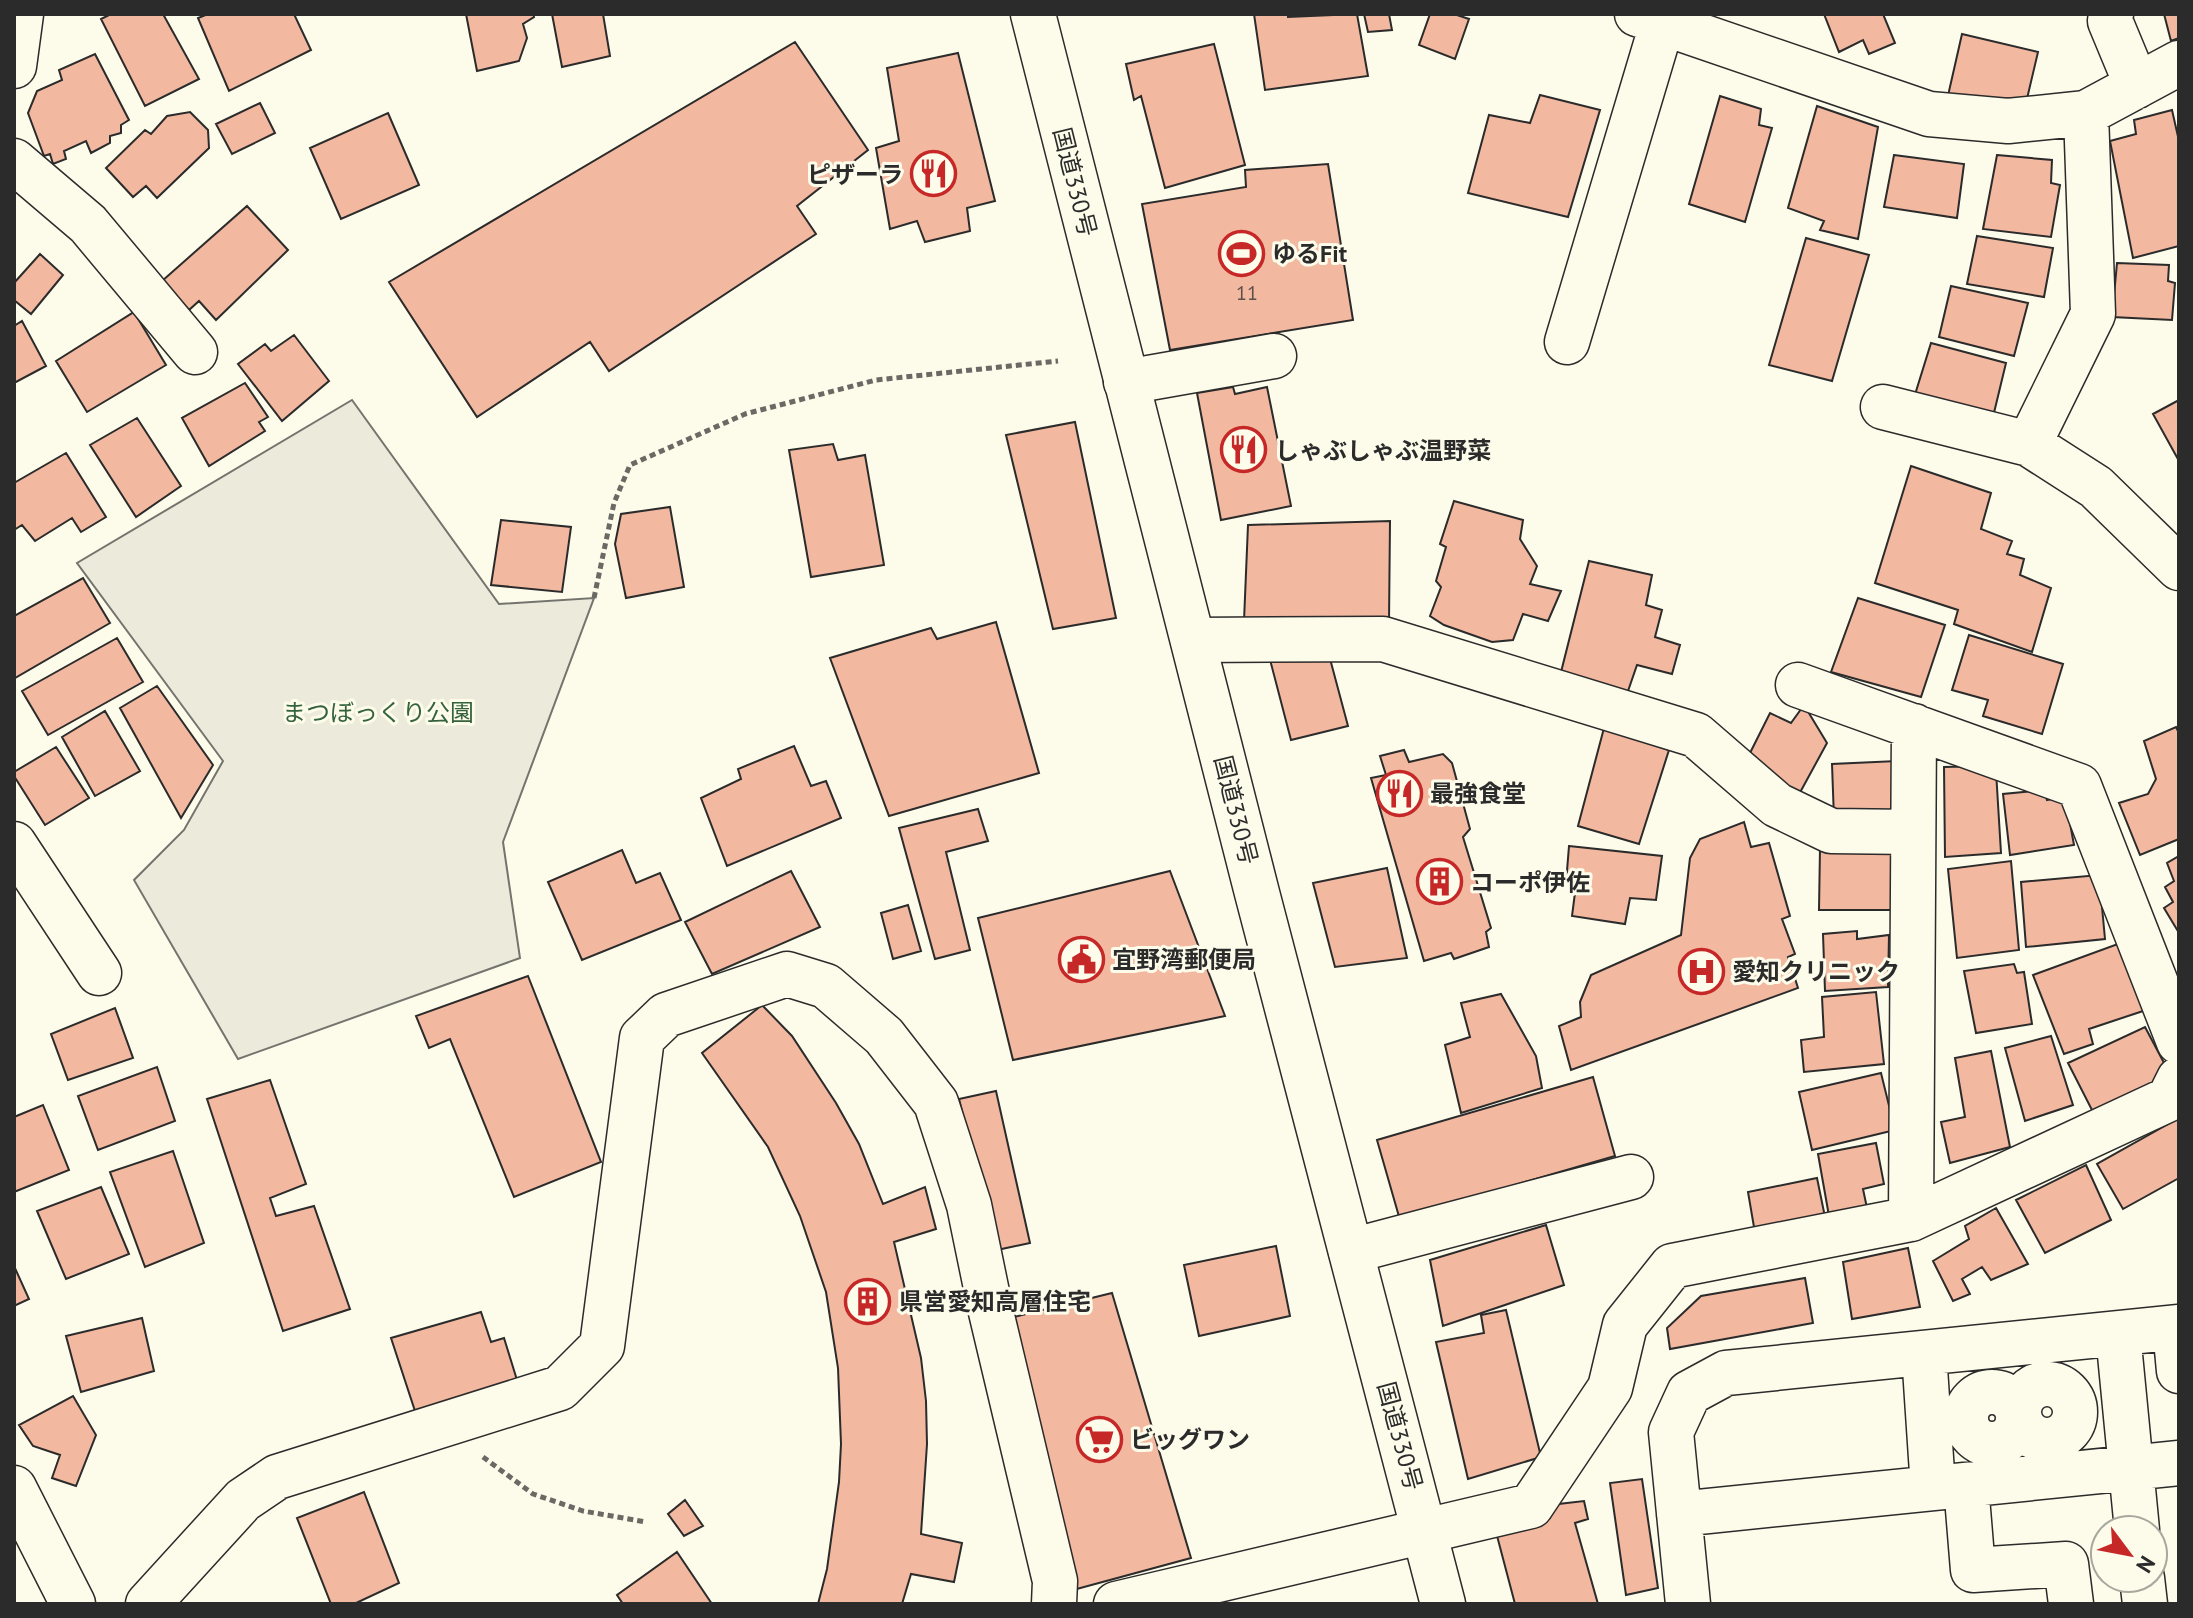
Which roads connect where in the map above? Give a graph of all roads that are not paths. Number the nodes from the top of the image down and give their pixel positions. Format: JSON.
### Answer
{"nodes":[{"id":1,"x":21,"y":14,"type":"edge"},
{"id":2,"x":1033,"y":14,"type":"edge"},
{"id":3,"x":2111,"y":14,"type":"edge"},
{"id":4,"x":1649,"y":19,"type":"edge"},
{"id":5,"x":2179,"y":63,"type":"edge"},
{"id":6,"x":14,"y":66,"type":"edge"},
{"id":7,"x":2137,"y":86,"type":"junction"},
{"id":8,"x":2086,"y":113,"type":"junction"},
{"id":9,"x":14,"y":161,"type":"edge"},
{"id":10,"x":1567,"y":342,"type":"dead end"},
{"id":11,"x":195,"y":352,"type":"dead end"},
{"id":12,"x":1274,"y":356,"type":"dead end"},
{"id":13,"x":1126,"y":382,"type":"junction"},
{"id":14,"x":1883,"y":407,"type":"dead end"},
{"id":15,"x":2029,"y":444,"type":"junction"},
{"id":16,"x":2179,"y":568,"type":"edge"},
{"id":17,"x":1193,"y":640,"type":"junction"},
{"id":18,"x":1798,"y":685,"type":"dead end"},
{"id":19,"x":1914,"y":726,"type":"junction"},
{"id":20,"x":1913,"y":832,"type":"junction"},
{"id":21,"x":14,"y":844,"type":"edge"},
{"id":22,"x":99,"y":973,"type":"dead end"},
{"id":23,"x":2179,"y":1042,"type":"edge"},
{"id":24,"x":2179,"y":1079,"type":"edge"},
{"id":25,"x":1631,"y":1177,"type":"dead end"},
{"id":26,"x":1911,"y":1219,"type":"junction"},
{"id":27,"x":1351,"y":1251,"type":"junction"},
{"id":28,"x":2177,"y":1327,"type":"edge"},
{"id":29,"x":2118,"y":1334,"type":"junction"},
{"id":30,"x":1924,"y":1353,"type":"junction"},
{"id":31,"x":2179,"y":1371,"type":"edge"},
{"id":32,"x":2125,"y":1407,"type":"junction"},
{"id":33,"x":1947,"y":1422,"type":"junction"},
{"id":34,"x":2179,"y":1463,"type":"edge"},
{"id":35,"x":2131,"y":1468,"type":"junction"},
{"id":36,"x":1950,"y":1487,"type":"junction"},
{"id":37,"x":14,"y":1488,"type":"edge"},
{"id":38,"x":1679,"y":1514,"type":"junction"},
{"id":39,"x":2135,"y":1514,"type":"edge"},
{"id":40,"x":1424,"y":1530,"type":"junction"},
{"id":41,"x":73,"y":1604,"type":"edge"},
{"id":42,"x":148,"y":1604,"type":"edge"},
{"id":43,"x":1054,"y":1604,"type":"edge"},
{"id":44,"x":1116,"y":1604,"type":"edge"},
{"id":45,"x":1443,"y":1604,"type":"edge"},
{"id":46,"x":1688,"y":1604,"type":"edge"},
{"id":47,"x":2071,"y":1604,"type":"edge"}],
"edges":[{"from":1,"to":6,"type":"main road"},
{"from":2,"to":13,"type":"main road","name":"国道330号"},
{"from":3,"to":7,"type":"main road"},
{"from":4,"to":8,"type":"main road"},
{"from":4,"to":10,"type":"main road"},
{"from":5,"to":7,"type":"main road"},
{"from":7,"to":8,"type":"main road"},
{"from":8,"to":15,"type":"main road"},
{"from":9,"to":11,"type":"main road"},
{"from":12,"to":13,"type":"main road"},
{"from":13,"to":17,"type":"main road","name":"国道330号"},
{"from":14,"to":15,"type":"main road"},
{"from":15,"to":16,"type":"main road"},
{"from":17,"to":20,"type":"main road"},
{"from":17,"to":27,"type":"main road","name":"国道330号"},
{"from":18,"to":19,"type":"main road"},
{"from":19,"to":20,"type":"main road"},
{"from":19,"to":23,"type":"main road"},
{"from":20,"to":26,"type":"main road"},
{"from":21,"to":22,"type":"main road"},
{"from":24,"to":26,"type":"main road"},
{"from":25,"to":27,"type":"main road"},
{"from":26,"to":40,"type":"main road"},
{"from":27,"to":40,"type":"main road","name":"国道330号"},
{"from":28,"to":29,"type":"main road"},
{"from":28,"to":31,"type":"main road"},
{"from":29,"to":30,"type":"main road"},
{"from":29,"to":32,"type":"main road"},
{"from":30,"to":33,"type":"main road"},
{"from":30,"to":38,"type":"main road"},
{"from":32,"to":33,"type":"main road"},
{"from":32,"to":35,"type":"main road"},
{"from":33,"to":36,"type":"main road"},
{"from":34,"to":35,"type":"main road"},
{"from":35,"to":36,"type":"main road"},
{"from":35,"to":39,"type":"main road"},
{"from":36,"to":38,"type":"main road"},
{"from":36,"to":47,"type":"main road"},
{"from":37,"to":41,"type":"main road"},
{"from":38,"to":46,"type":"main road"},
{"from":40,"to":44,"type":"main road"},
{"from":40,"to":45,"type":"main road","name":"国道330号"},
{"from":42,"to":43,"type":"main road"}]}
